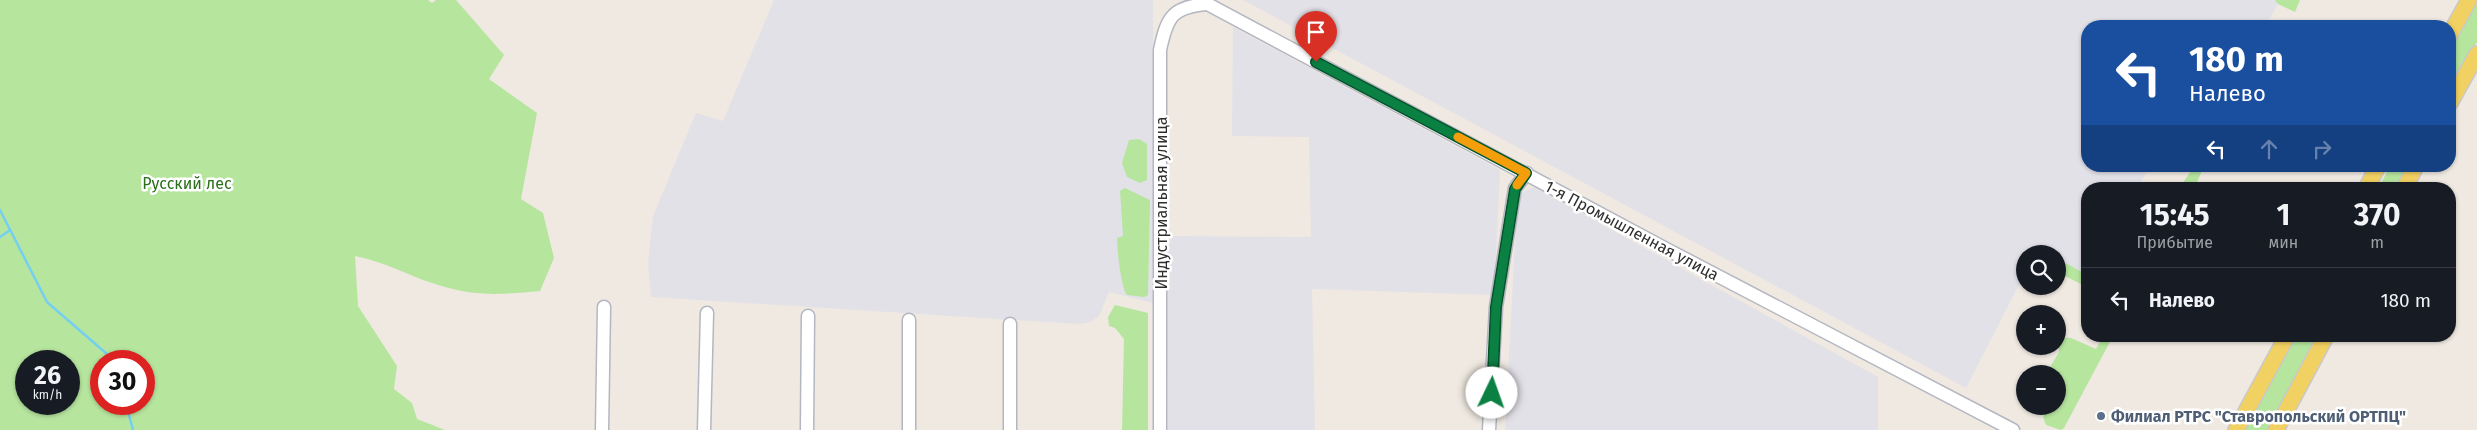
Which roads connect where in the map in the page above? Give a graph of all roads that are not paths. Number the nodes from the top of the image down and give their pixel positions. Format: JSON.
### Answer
{"nodes":[{"id":1,"x":2469,"y":0,"type":"edge"},
{"id":2,"x":1203,"y":2,"type":"edge"},
{"id":3,"x":2456,"y":23,"type":"edge"},
{"id":4,"x":2477,"y":54,"type":"edge"},
{"id":5,"x":2456,"y":92,"type":"edge"},
{"id":6,"x":1526,"y":173,"type":"junction"},
{"id":7,"x":604,"y":307,"type":"dead end"},
{"id":8,"x":707,"y":313,"type":"dead end"},
{"id":9,"x":808,"y":316,"type":"dead end"},
{"id":10,"x":909,"y":320,"type":"dead end"},
{"id":11,"x":1010,"y":324,"type":"dead end"},
{"id":12,"x":2284,"y":342,"type":"edge"},
{"id":13,"x":2323,"y":342,"type":"edge"},
{"id":14,"x":602,"y":430,"type":"edge"},
{"id":15,"x":704,"y":430,"type":"edge"},
{"id":16,"x":807,"y":430,"type":"edge"},
{"id":17,"x":909,"y":430,"type":"edge"},
{"id":18,"x":1010,"y":430,"type":"edge"},
{"id":19,"x":1160,"y":430,"type":"edge"},
{"id":20,"x":1489,"y":430,"type":"edge"},
{"id":21,"x":2013,"y":430,"type":"edge"},
{"id":22,"x":2236,"y":430,"type":"edge"},
{"id":23,"x":2276,"y":430,"type":"edge"}],
"edges":[{"from":1,"to":3,"type":"main road"},
{"from":2,"to":6,"type":"street","name":"1-я Промышленная улица"},
{"from":2,"to":19,"type":"street","name":"Индустриальная улица"},
{"from":4,"to":5,"type":"main road"},
{"from":6,"to":20,"type":"street"},
{"from":6,"to":21,"type":"street","name":"1-я Промышленная улица"},
{"from":7,"to":14,"type":"street"},
{"from":8,"to":15,"type":"street"},
{"from":9,"to":16,"type":"street"},
{"from":10,"to":17,"type":"street"},
{"from":11,"to":18,"type":"street"},
{"from":12,"to":22,"type":"main road"},
{"from":13,"to":23,"type":"main road"}]}
